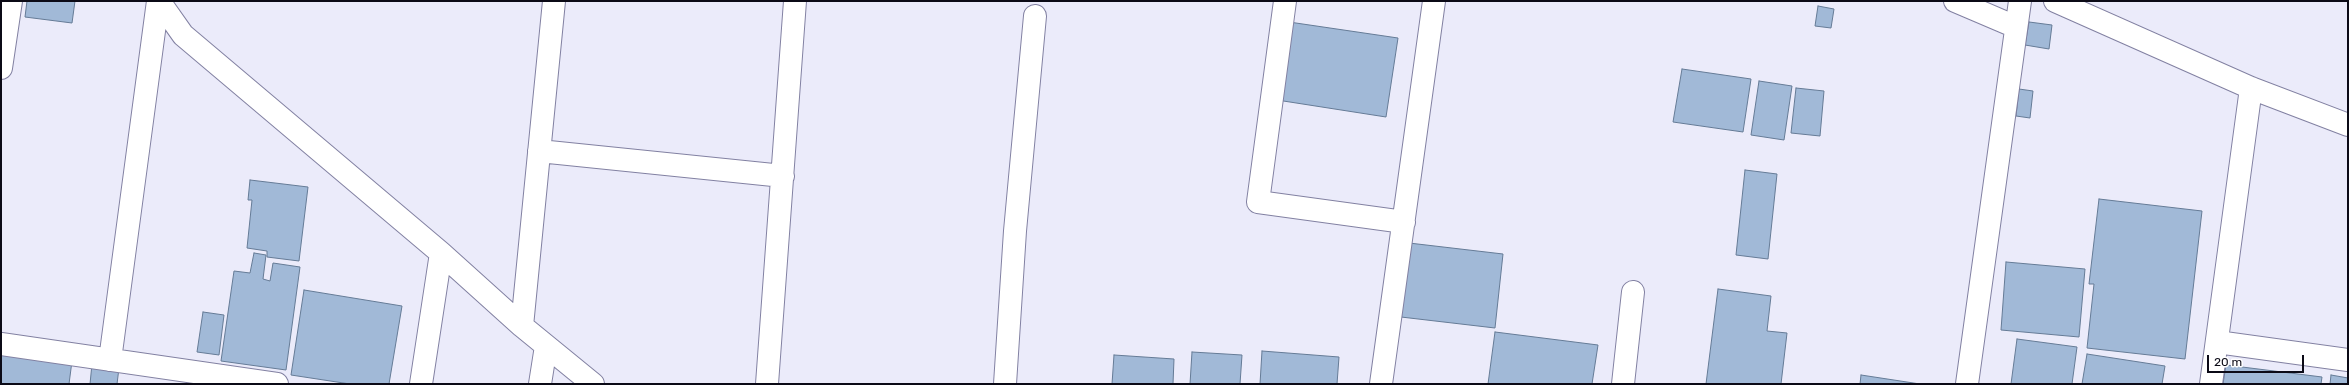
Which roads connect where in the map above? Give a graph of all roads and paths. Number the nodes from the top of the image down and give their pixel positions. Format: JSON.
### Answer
{"nodes":[{"id":1,"x":11,"y":1,"type":"edge"},
{"id":2,"x":159,"y":1,"type":"edge"},
{"id":3,"x":554,"y":1,"type":"edge"},
{"id":4,"x":794,"y":1,"type":"edge"},
{"id":5,"x":1285,"y":1,"type":"edge"},
{"id":6,"x":1434,"y":1,"type":"edge"},
{"id":7,"x":1955,"y":1,"type":"edge"},
{"id":8,"x":2020,"y":1,"type":"edge"},
{"id":9,"x":2055,"y":1,"type":"edge"},
{"id":10,"x":1035,"y":16,"type":"dead end"},
{"id":11,"x":2016,"y":27,"type":"junction"},
{"id":12,"x":1,"y":68,"type":"edge"},
{"id":13,"x":2252,"y":88,"type":"junction"},
{"id":14,"x":2348,"y":125,"type":"edge"},
{"id":15,"x":539,"y":151,"type":"junction"},
{"id":16,"x":783,"y":176,"type":"junction"},
{"id":17,"x":1404,"y":222,"type":"junction"},
{"id":18,"x":441,"y":253,"type":"junction"},
{"id":19,"x":1633,"y":292,"type":"dead end"},
{"id":20,"x":522,"y":326,"type":"junction"},
{"id":21,"x":2217,"y":342,"type":"junction"},
{"id":22,"x":1,"y":344,"type":"edge"},
{"id":23,"x":546,"y":346,"type":"junction"},
{"id":24,"x":110,"y":360,"type":"junction"},
{"id":25,"x":2348,"y":360,"type":"edge"},
{"id":26,"x":277,"y":384,"type":"edge"},
{"id":27,"x":421,"y":384,"type":"edge"},
{"id":28,"x":540,"y":384,"type":"edge"},
{"id":29,"x":593,"y":384,"type":"edge"},
{"id":30,"x":767,"y":384,"type":"edge"},
{"id":31,"x":1005,"y":384,"type":"edge"},
{"id":32,"x":1381,"y":384,"type":"edge"},
{"id":33,"x":1623,"y":384,"type":"edge"},
{"id":34,"x":1967,"y":384,"type":"edge"},
{"id":35,"x":2211,"y":384,"type":"edge"}],
"edges":[{"from":1,"to":12,"type":"street"},
{"from":2,"to":18,"type":"street"},
{"from":2,"to":24,"type":"street"},
{"from":3,"to":15,"type":"street"},
{"from":4,"to":16,"type":"street"},
{"from":5,"to":17,"type":"street"},
{"from":6,"to":17,"type":"street"},
{"from":7,"to":11,"type":"street"},
{"from":8,"to":11,"type":"street"},
{"from":9,"to":13,"type":"street"},
{"from":10,"to":31,"type":"street"},
{"from":11,"to":34,"type":"street"},
{"from":13,"to":14,"type":"street"},
{"from":13,"to":21,"type":"street"},
{"from":15,"to":16,"type":"street"},
{"from":15,"to":20,"type":"street"},
{"from":16,"to":30,"type":"street"},
{"from":17,"to":32,"type":"street"},
{"from":18,"to":20,"type":"street"},
{"from":18,"to":27,"type":"street"},
{"from":19,"to":33,"type":"street"},
{"from":20,"to":23,"type":"street"},
{"from":21,"to":25,"type":"street"},
{"from":21,"to":35,"type":"street"},
{"from":22,"to":24,"type":"street"},
{"from":23,"to":28,"type":"street"},
{"from":23,"to":29,"type":"street"},
{"from":24,"to":26,"type":"street"}]}
